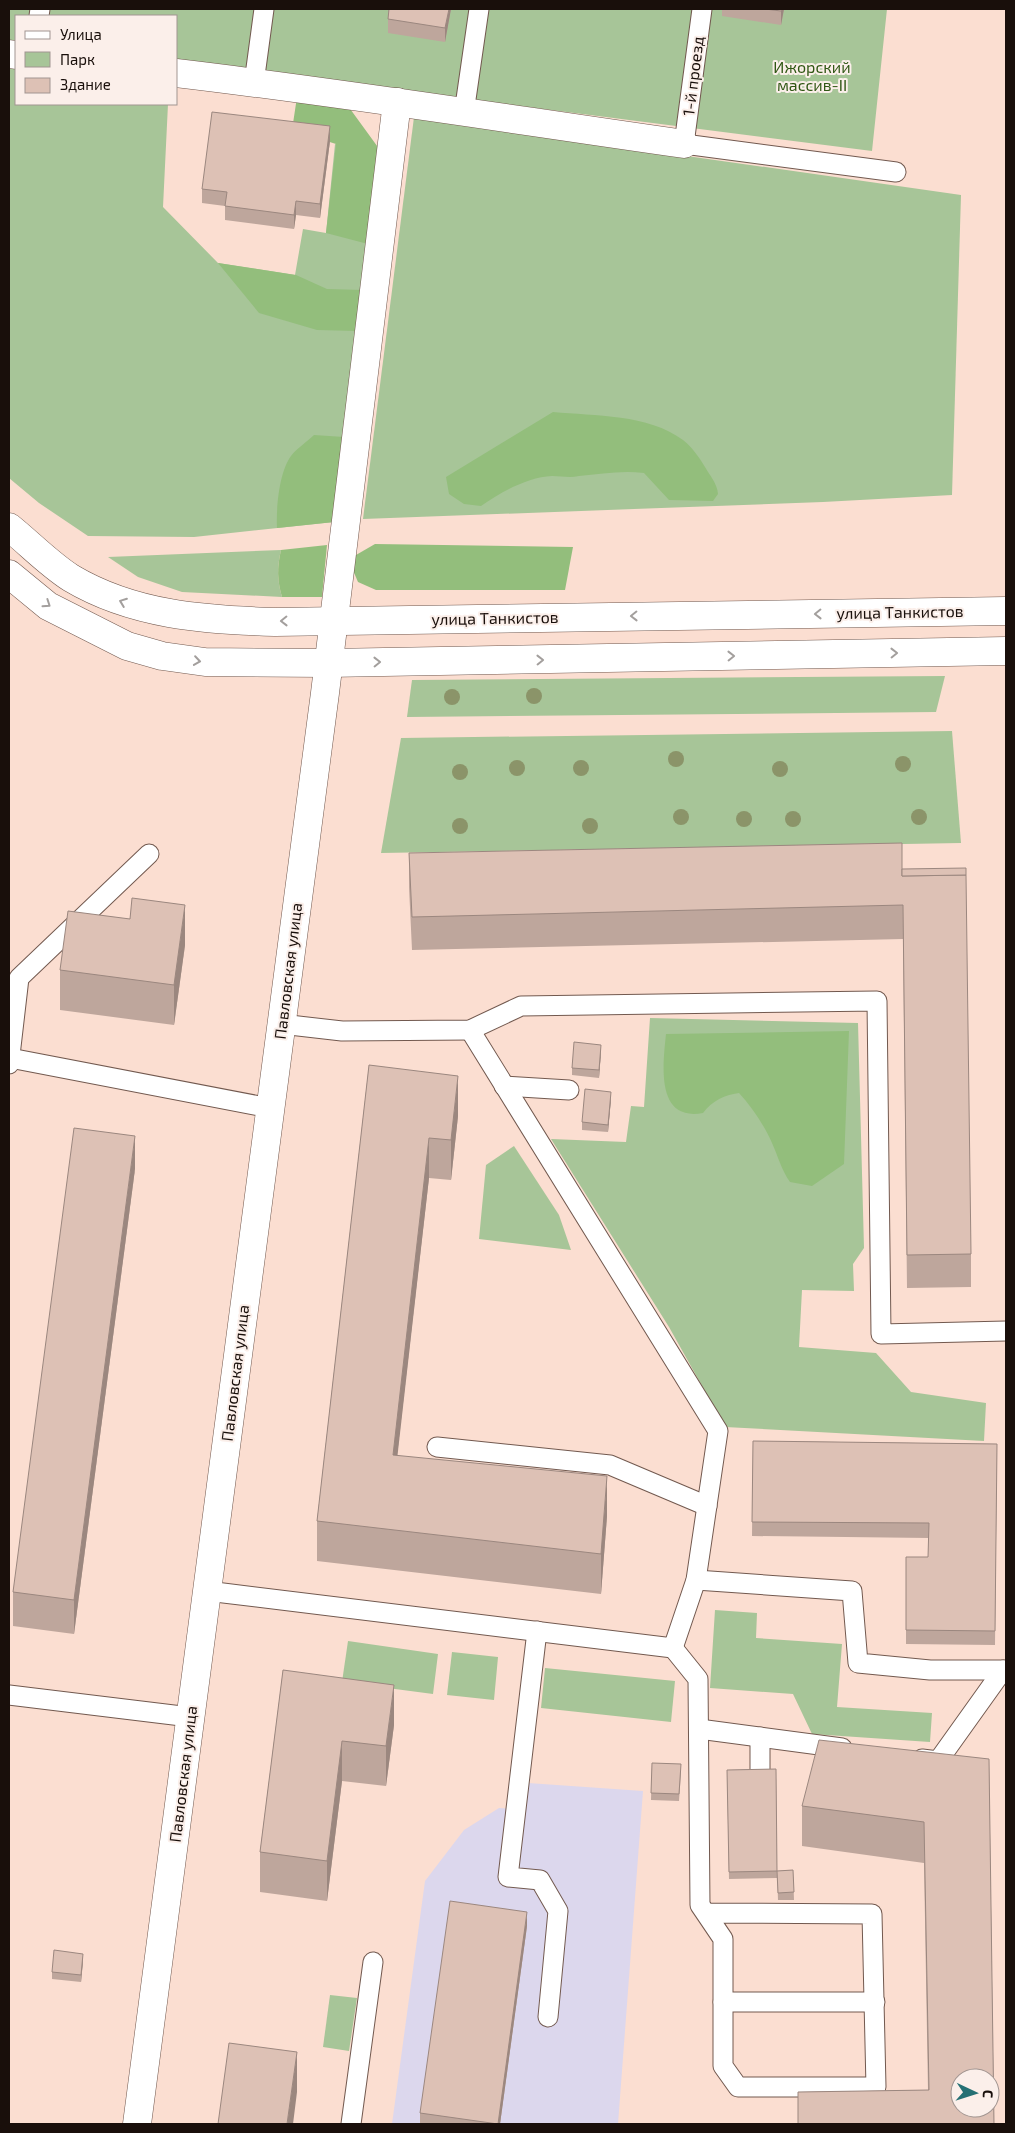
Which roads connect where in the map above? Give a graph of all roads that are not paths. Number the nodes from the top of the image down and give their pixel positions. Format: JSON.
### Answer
{"nodes":[{"id":1,"x":264,"y":9,"type":"edge"},
{"id":2,"x":479,"y":9,"type":"edge"},
{"id":3,"x":702,"y":9,"type":"edge"},
{"id":4,"x":178,"y":73,"type":"edge"},
{"id":5,"x":254,"y":82,"type":"junction"},
{"id":6,"x":397,"y":102,"type":"junction"},
{"id":7,"x":464,"y":113,"type":"junction"},
{"id":8,"x":684,"y":144,"type":"junction"},
{"id":9,"x":896,"y":172,"type":"dead end"},
{"id":10,"x":9,"y":527,"type":"edge"},
{"id":11,"x":9,"y":574,"type":"edge"},
{"id":12,"x":1006,"y":611,"type":"edge"},
{"id":13,"x":332,"y":621,"type":"junction"},
{"id":14,"x":1006,"y":651,"type":"edge"},
{"id":15,"x":328,"y":663,"type":"junction"},
{"id":16,"x":149,"y":854,"type":"dead end"},
{"id":17,"x":14,"y":977,"type":"edge"},
{"id":18,"x":281,"y":1024,"type":"junction"},
{"id":19,"x":470,"y":1030,"type":"junction"},
{"id":20,"x":9,"y":1061,"type":"edge"},
{"id":21,"x":504,"y":1086,"type":"junction"},
{"id":22,"x":569,"y":1090,"type":"dead end"},
{"id":23,"x":270,"y":1108,"type":"junction"},
{"id":24,"x":1006,"y":1332,"type":"edge"},
{"id":25,"x":437,"y":1447,"type":"dead end"},
{"id":26,"x":707,"y":1506,"type":"junction"},
{"id":27,"x":696,"y":1580,"type":"junction"},
{"id":28,"x":207,"y":1591,"type":"junction"},
{"id":29,"x":537,"y":1631,"type":"junction"},
{"id":30,"x":673,"y":1648,"type":"junction"},
{"id":31,"x":1005,"y":1670,"type":"edge"},
{"id":32,"x":9,"y":1695,"type":"edge"},
{"id":33,"x":190,"y":1717,"type":"junction"},
{"id":34,"x":699,"y":1729,"type":"junction"},
{"id":35,"x":760,"y":1737,"type":"junction"},
{"id":36,"x":859,"y":1750,"type":"edge"},
{"id":37,"x":909,"y":1757,"type":"edge"},
{"id":38,"x":760,"y":1777,"type":"edge"},
{"id":39,"x":706,"y":1913,"type":"junction"},
{"id":40,"x":373,"y":1962,"type":"dead end"},
{"id":41,"x":723,"y":2002,"type":"junction"},
{"id":42,"x":875,"y":2002,"type":"junction"},
{"id":43,"x":548,"y":2017,"type":"dead end"},
{"id":44,"x":137,"y":2124,"type":"edge"},
{"id":45,"x":351,"y":2124,"type":"edge"}],
"edges":[{"from":1,"to":5,"type":"lane"},
{"from":2,"to":7,"type":"lane"},
{"from":3,"to":8,"type":"lane","name":"1-й проезд"},
{"from":4,"to":5,"type":"street"},
{"from":5,"to":6,"type":"street"},
{"from":6,"to":7,"type":"street"},
{"from":6,"to":13,"type":"street","name":"Павловская улица"},
{"from":7,"to":8,"type":"street"},
{"from":8,"to":9,"type":"lane"},
{"from":13,"to":10,"type":"street","name":"улица Танкистов","one_way":true},
{"from":11,"to":15,"type":"street","one_way":true},
{"from":12,"to":13,"type":"street","name":"улица Танкистов","one_way":true},
{"from":13,"to":15,"type":"street","name":"Павловская улица"},
{"from":15,"to":14,"type":"street","one_way":true},
{"from":15,"to":18,"type":"street","name":"Павловская улица"},
{"from":16,"to":17,"type":"lane"},
{"from":17,"to":20,"type":"lane"},
{"from":18,"to":19,"type":"lane"},
{"from":18,"to":23,"type":"street","name":"Павловская улица"},
{"from":19,"to":21,"type":"lane"},
{"from":19,"to":24,"type":"lane"},
{"from":20,"to":23,"type":"lane"},
{"from":21,"to":22,"type":"lane"},
{"from":21,"to":26,"type":"lane"},
{"from":23,"to":28,"type":"street","name":"Павловская улица"},
{"from":25,"to":26,"type":"lane"},
{"from":26,"to":27,"type":"lane"},
{"from":27,"to":30,"type":"lane"},
{"from":27,"to":31,"type":"lane"},
{"from":28,"to":29,"type":"lane"},
{"from":28,"to":33,"type":"street","name":"Павловская улица"},
{"from":29,"to":30,"type":"lane"},
{"from":29,"to":43,"type":"lane"},
{"from":30,"to":34,"type":"lane"},
{"from":31,"to":37,"type":"lane"},
{"from":32,"to":33,"type":"lane"},
{"from":33,"to":44,"type":"street","name":"Павловская улица"},
{"from":34,"to":35,"type":"lane"},
{"from":34,"to":39,"type":"lane"},
{"from":35,"to":36,"type":"lane"},
{"from":35,"to":38,"type":"lane"},
{"from":39,"to":41,"type":"lane"},
{"from":39,"to":42,"type":"lane"},
{"from":40,"to":45,"type":"lane"},
{"from":41,"to":42,"type":"lane"},
{"from":41,"to":42,"type":"lane"}]}
